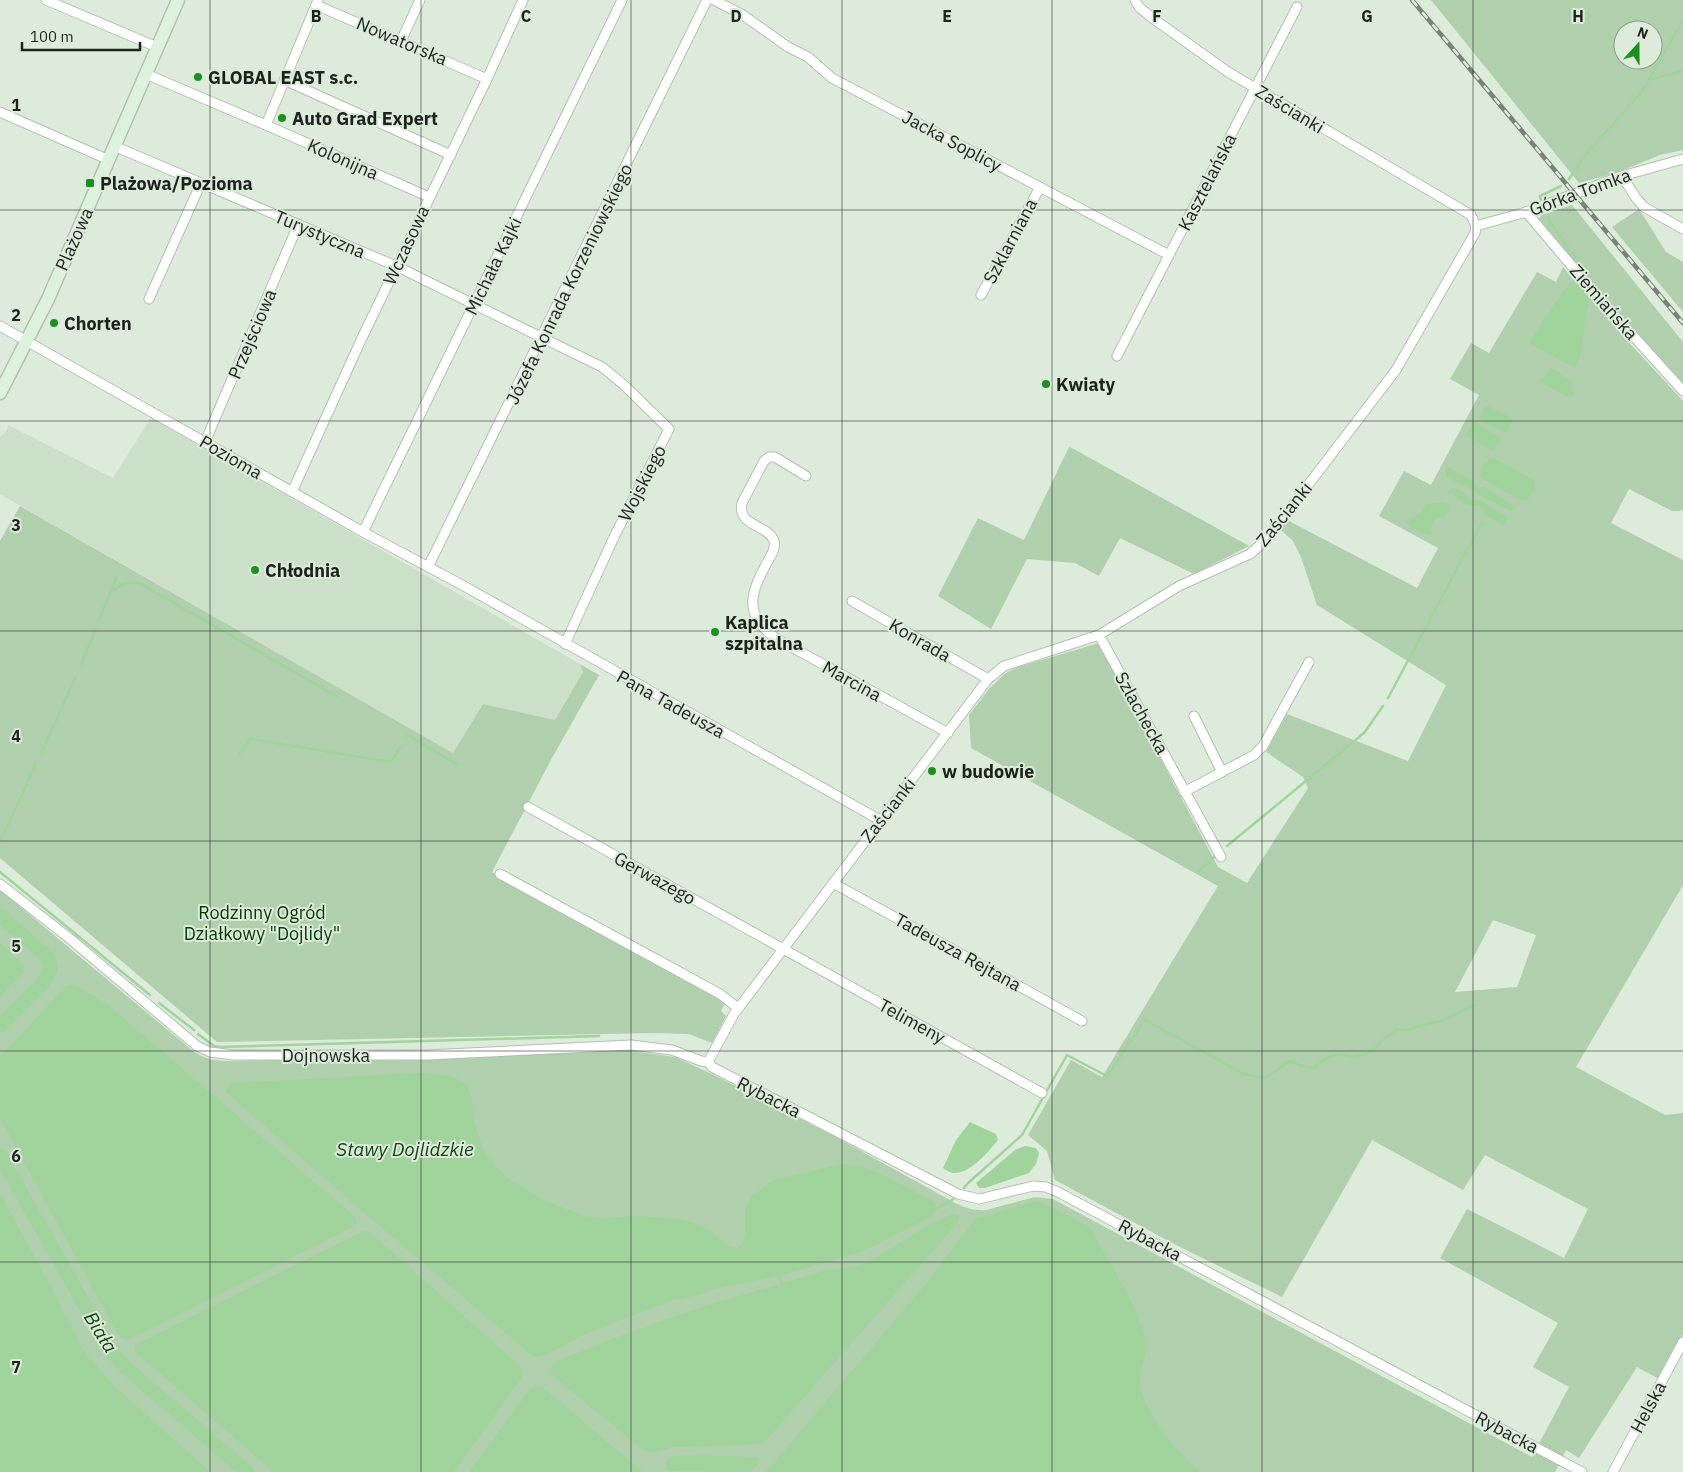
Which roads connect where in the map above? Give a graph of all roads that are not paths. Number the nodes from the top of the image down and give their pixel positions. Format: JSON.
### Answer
{"nodes":[{"id":1,"x":46,"y":0,"type":"edge"},
{"id":2,"x":178,"y":0,"type":"edge"},
{"id":3,"x":420,"y":0,"type":"edge"},
{"id":4,"x":523,"y":0,"type":"edge"},
{"id":5,"x":622,"y":0,"type":"edge"},
{"id":6,"x":707,"y":0,"type":"edge"},
{"id":7,"x":714,"y":0,"type":"edge"},
{"id":8,"x":1135,"y":0,"type":"edge"},
{"id":9,"x":317,"y":2,"type":"edge"},
{"id":10,"x":68,"y":4,"type":"edge"},
{"id":11,"x":1297,"y":7,"type":"dead end"},
{"id":12,"x":401,"y":41,"type":"junction"},
{"id":13,"x":157,"y":47,"type":"junction"},
{"id":14,"x":146,"y":74,"type":"junction"},
{"id":15,"x":487,"y":78,"type":"junction"},
{"id":16,"x":284,"y":80,"type":"junction"},
{"id":17,"x":1255,"y":88,"type":"junction"},
{"id":18,"x":0,"y":112,"type":"edge"},
{"id":19,"x":266,"y":125,"type":"junction"},
{"id":20,"x":114,"y":146,"type":"junction"},
{"id":21,"x":451,"y":155,"type":"junction"},
{"id":22,"x":1683,"y":159,"type":"edge"},
{"id":23,"x":109,"y":160,"type":"junction"},
{"id":24,"x":1622,"y":176,"type":"junction"},
{"id":25,"x":202,"y":183,"type":"junction"},
{"id":26,"x":1040,"y":187,"type":"junction"},
{"id":27,"x":429,"y":197,"type":"junction"},
{"id":28,"x":1526,"y":212,"type":"junction"},
{"id":29,"x":298,"y":225,"type":"junction"},
{"id":30,"x":1476,"y":226,"type":"junction"},
{"id":31,"x":1683,"y":229,"type":"edge"},
{"id":32,"x":1169,"y":255,"type":"junction"},
{"id":33,"x":396,"y":266,"type":"junction"},
{"id":34,"x":981,"y":295,"type":"dead end"},
{"id":35,"x":150,"y":299,"type":"dead end"},
{"id":36,"x":474,"y":304,"type":"junction"},
{"id":37,"x":0,"y":326,"type":"edge"},
{"id":38,"x":542,"y":338,"type":"junction"},
{"id":39,"x":27,"y":342,"type":"junction"},
{"id":40,"x":577,"y":355,"type":"joint"},
{"id":41,"x":1117,"y":356,"type":"dead end"},
{"id":42,"x":1683,"y":391,"type":"edge"},
{"id":43,"x":0,"y":393,"type":"edge"},
{"id":44,"x":205,"y":442,"type":"junction"},
{"id":45,"x":806,"y":476,"type":"dead end"},
{"id":46,"x":292,"y":492,"type":"junction"},
{"id":47,"x":363,"y":532,"type":"junction"},
{"id":48,"x":428,"y":567,"type":"junction"},
{"id":49,"x":464,"y":586,"type":"joint"},
{"id":50,"x":852,"y":601,"type":"dead end"},
{"id":51,"x":1099,"y":635,"type":"junction"},
{"id":52,"x":564,"y":644,"type":"junction"},
{"id":53,"x":1309,"y":662,"type":"dead end"},
{"id":54,"x":988,"y":679,"type":"junction"},
{"id":55,"x":1194,"y":716,"type":"dead end"},
{"id":56,"x":948,"y":733,"type":"junction"},
{"id":57,"x":1222,"y":772,"type":"junction"},
{"id":58,"x":1184,"y":792,"type":"junction"},
{"id":59,"x":528,"y":807,"type":"dead end"},
{"id":60,"x":880,"y":820,"type":"junction"},
{"id":61,"x":1221,"y":857,"type":"dead end"},
{"id":62,"x":500,"y":874,"type":"dead end"},
{"id":63,"x":833,"y":883,"type":"junction"},
{"id":64,"x":0,"y":884,"type":"edge"},
{"id":65,"x":782,"y":948,"type":"junction"},
{"id":66,"x":738,"y":1008,"type":"junction"},
{"id":67,"x":1082,"y":1021,"type":"dead end"},
{"id":68,"x":708,"y":1062,"type":"junction"},
{"id":69,"x":1042,"y":1093,"type":"dead end"},
{"id":70,"x":1683,"y":1342,"type":"edge"},
{"id":71,"x":1582,"y":1472,"type":"edge"},
{"id":72,"x":1613,"y":1472,"type":"edge"}],
"edges":[{"from":1,"to":10,"type":"street"},
{"from":2,"to":13,"type":"street","name":"Plażowa"},
{"from":3,"to":12,"type":"street"},
{"from":4,"to":15,"type":"street","name":"Wczasowa"},
{"from":5,"to":36,"type":"street","name":"Michała Kajki"},
{"from":6,"to":38,"type":"street","name":"Józefa Konrada Korzeniowskiego"},
{"from":7,"to":26,"type":"street","name":"Jacka Soplicy"},
{"from":8,"to":17,"type":"street","name":"Zaścianki"},
{"from":9,"to":12,"type":"street","name":"Nowatorska"},
{"from":9,"to":16,"type":"street"},
{"from":10,"to":13,"type":"street"},
{"from":11,"to":17,"type":"street","name":"Kasztelańska"},
{"from":12,"to":15,"type":"street","name":"Nowatorska"},
{"from":13,"to":14,"type":"street","name":"Plażowa"},
{"from":14,"to":19,"type":"street","name":"Kolonijna"},
{"from":14,"to":20,"type":"street","name":"Plażowa"},
{"from":15,"to":21,"type":"street","name":"Wczasowa"},
{"from":16,"to":19,"type":"street"},
{"from":16,"to":21,"type":"street"},
{"from":17,"to":30,"type":"street","name":"Zaścianki"},
{"from":17,"to":32,"type":"street","name":"Kasztelańska"},
{"from":18,"to":23,"type":"street"},
{"from":19,"to":27,"type":"street","name":"Kolonijna"},
{"from":20,"to":23,"type":"street","name":"Plażowa"},
{"from":20,"to":25,"type":"street","name":"Turystyczna"},
{"from":21,"to":27,"type":"street","name":"Wczasowa"},
{"from":22,"to":24,"type":"street","name":"Górka Tomka"},
{"from":23,"to":39,"type":"street","name":"Plażowa"},
{"from":24,"to":28,"type":"street","name":"Górka Tomka"},
{"from":24,"to":31,"type":"street"},
{"from":25,"to":29,"type":"street","name":"Turystyczna"},
{"from":25,"to":35,"type":"street"},
{"from":26,"to":32,"type":"street","name":"Jacka Soplicy"},
{"from":26,"to":34,"type":"street","name":"Szklarniana"},
{"from":27,"to":33,"type":"street","name":"Wczasowa"},
{"from":28,"to":30,"type":"street","name":"Górka Tomka"},
{"from":28,"to":42,"type":"street","name":"Ziemiańska"},
{"from":29,"to":33,"type":"street","name":"Turystyczna"},
{"from":29,"to":44,"type":"street","name":"Przejściowa"},
{"from":30,"to":51,"type":"street","name":"Zaścianki"},
{"from":32,"to":41,"type":"street","name":"Kasztelańska"},
{"from":33,"to":36,"type":"street","name":"Turystyczna"},
{"from":33,"to":46,"type":"street","name":"Wczasowa"},
{"from":36,"to":38,"type":"street","name":"Turystyczna"},
{"from":36,"to":47,"type":"street","name":"Michała Kajki"},
{"from":37,"to":39,"type":"street","name":"Pozioma"},
{"from":38,"to":40,"type":"street","name":"Turystyczna"},
{"from":38,"to":48,"type":"street","name":"Józefa Konrada Korzeniowskiego"},
{"from":39,"to":43,"type":"street","name":"Plażowa"},
{"from":39,"to":44,"type":"street","name":"Pozioma"},
{"from":40,"to":52,"type":"street","name":"Wojskiego"},
{"from":44,"to":46,"type":"street","name":"Pozioma"},
{"from":45,"to":56,"type":"street","name":"Marcina"},
{"from":46,"to":47,"type":"street","name":"Pozioma"},
{"from":47,"to":48,"type":"street","name":"Pozioma"},
{"from":48,"to":49,"type":"street","name":"Pozioma"},
{"from":49,"to":52,"type":"street","name":"Pana Tadeusza"},
{"from":50,"to":54,"type":"street","name":"Konrada"},
{"from":51,"to":54,"type":"street","name":"Zaścianki"},
{"from":51,"to":58,"type":"street","name":"Szlachecka"},
{"from":52,"to":60,"type":"street","name":"Pana Tadeusza"},
{"from":53,"to":57,"type":"street"},
{"from":54,"to":56,"type":"street","name":"Zaścianki"},
{"from":55,"to":57,"type":"street"},
{"from":56,"to":60,"type":"street","name":"Zaścianki"},
{"from":57,"to":58,"type":"street"},
{"from":58,"to":61,"type":"street","name":"Szlachecka"},
{"from":59,"to":65,"type":"street","name":"Gerwazego"},
{"from":60,"to":63,"type":"street","name":"Zaścianki"},
{"from":62,"to":66,"type":"street"},
{"from":63,"to":65,"type":"street","name":"Zaścianki"},
{"from":63,"to":67,"type":"street","name":"Tadeusza Rejtana"},
{"from":64,"to":68,"type":"street","name":"Dojnowska"},
{"from":65,"to":66,"type":"street","name":"Zaścianki"},
{"from":65,"to":69,"type":"street","name":"Telimeny"},
{"from":66,"to":68,"type":"street","name":"Zaścianki"},
{"from":68,"to":71,"type":"street","name":"Rybacka"},
{"from":70,"to":72,"type":"street","name":"Helska"}]}
